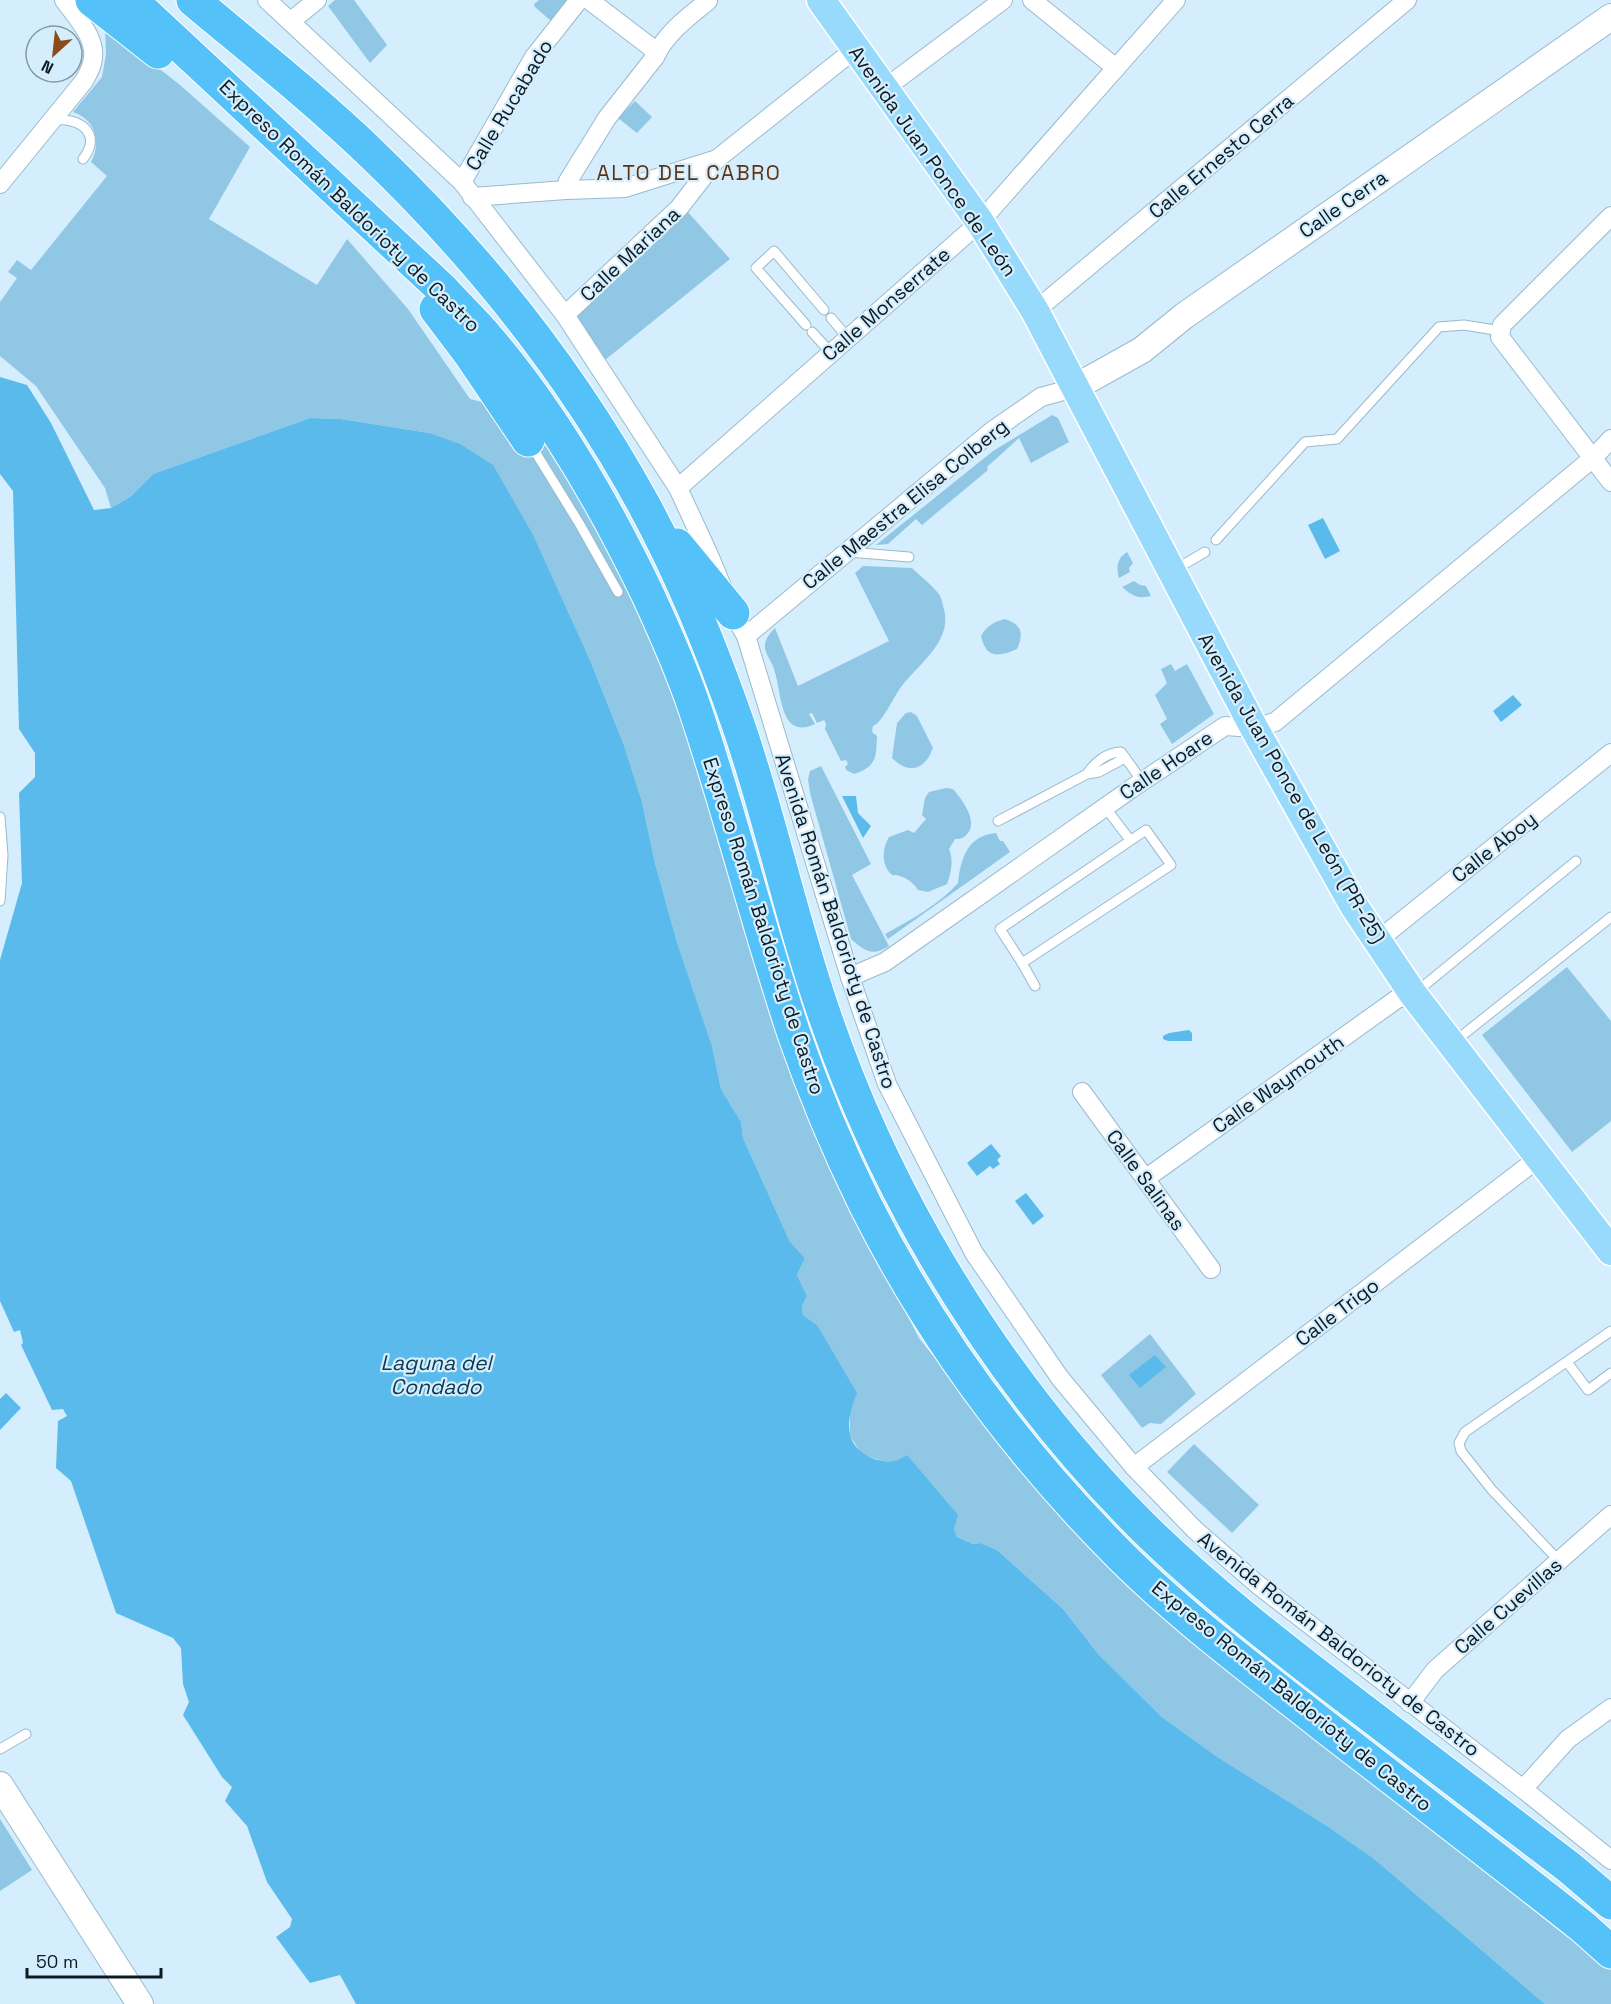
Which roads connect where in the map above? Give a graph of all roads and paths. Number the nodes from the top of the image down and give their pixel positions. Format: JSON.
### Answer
{"nodes":[{"id":1,"x":63,"y":0,"type":"edge"},
{"id":2,"x":92,"y":0,"type":"edge"},
{"id":3,"x":131,"y":0,"type":"edge"},
{"id":4,"x":193,"y":0,"type":"edge"},
{"id":5,"x":222,"y":0,"type":"edge"},
{"id":6,"x":267,"y":0,"type":"edge"},
{"id":7,"x":317,"y":0,"type":"edge"},
{"id":8,"x":579,"y":0,"type":"edge"},
{"id":9,"x":589,"y":0,"type":"edge"},
{"id":10,"x":821,"y":0,"type":"edge"},
{"id":11,"x":1003,"y":0,"type":"edge"},
{"id":12,"x":1032,"y":0,"type":"edge"},
{"id":13,"x":1176,"y":0,"type":"edge"},
{"id":14,"x":1407,"y":0,"type":"edge"},
{"id":15,"x":708,"y":1,"type":"edge"},
{"id":16,"x":1611,"y":17,"type":"edge"},
{"id":17,"x":291,"y":21,"type":"junction"},
{"id":18,"x":855,"y":49,"type":"junction"},
{"id":19,"x":655,"y":57,"type":"junction"},
{"id":20,"x":270,"y":65,"type":"junction"},
{"id":21,"x":1116,"y":68,"type":"junction"},
{"id":22,"x":884,"y":88,"type":"junction"},
{"id":23,"x":52,"y":121,"type":"junction"},
{"id":24,"x":83,"y":159,"type":"dead end"},
{"id":25,"x":717,"y":159,"type":"junction"},
{"id":26,"x":312,"y":168,"type":"junction"},
{"id":27,"x":0,"y":184,"type":"edge"},
{"id":28,"x":467,"y":190,"type":"junction"},
{"id":29,"x":566,"y":190,"type":"junction"},
{"id":30,"x":1611,"y":216,"type":"edge"},
{"id":31,"x":980,"y":222,"type":"junction"},
{"id":32,"x":398,"y":247,"type":"junction"},
{"id":33,"x":824,"y":310,"type":"dead end"},
{"id":34,"x":1035,"y":311,"type":"junction"},
{"id":35,"x":565,"y":315,"type":"junction"},
{"id":36,"x":831,"y":318,"type":"dead end"},
{"id":37,"x":1502,"y":328,"type":"junction"},
{"id":38,"x":848,"y":338,"type":"junction"},
{"id":39,"x":831,"y":353,"type":"junction"},
{"id":40,"x":1074,"y":388,"type":"junction"},
{"id":41,"x":1611,"y":439,"type":"edge"},
{"id":42,"x":528,"y":440,"type":"joint"},
{"id":43,"x":1593,"y":458,"type":"junction"},
{"id":44,"x":1611,"y":482,"type":"edge"},
{"id":45,"x":678,"y":488,"type":"junction"},
{"id":46,"x":643,"y":504,"type":"junction"},
{"id":47,"x":1216,"y":540,"type":"dead end"},
{"id":48,"x":846,"y":552,"type":"junction"},
{"id":49,"x":1205,"y":552,"type":"dead end"},
{"id":50,"x":909,"y":557,"type":"dead end"},
{"id":51,"x":1171,"y":572,"type":"junction"},
{"id":52,"x":618,"y":592,"type":"dead end"},
{"id":53,"x":739,"y":625,"type":"junction"},
{"id":54,"x":1254,"y":728,"type":"junction"},
{"id":55,"x":1611,"y":753,"type":"edge"},
{"id":56,"x":1142,"y":782,"type":"junction"},
{"id":57,"x":1105,"y":807,"type":"junction"},
{"id":58,"x":0,"y":817,"type":"edge"},
{"id":59,"x":998,"y":821,"type":"dead end"},
{"id":60,"x":1130,"y":840,"type":"junction"},
{"id":61,"x":1576,"y":861,"type":"dead end"},
{"id":62,"x":0,"y":901,"type":"edge"},
{"id":63,"x":1611,"y":917,"type":"edge"},
{"id":64,"x":1377,"y":941,"type":"junction"},
{"id":65,"x":1022,"y":963,"type":"junction"},
{"id":66,"x":850,"y":976,"type":"junction"},
{"id":67,"x":1035,"y":986,"type":"dead end"},
{"id":68,"x":1413,"y":994,"type":"junction"},
{"id":69,"x":1452,"y":1044,"type":"junction"},
{"id":70,"x":1082,"y":1092,"type":"dead end"},
{"id":71,"x":1540,"y":1157,"type":"junction"},
{"id":72,"x":1145,"y":1179,"type":"junction"},
{"id":73,"x":1611,"y":1251,"type":"edge"},
{"id":74,"x":1211,"y":1269,"type":"dead end"},
{"id":75,"x":1611,"y":1331,"type":"edge"},
{"id":76,"x":1567,"y":1362,"type":"junction"},
{"id":77,"x":1611,"y":1373,"type":"edge"},
{"id":78,"x":1134,"y":1467,"type":"junction"},
{"id":79,"x":1611,"y":1515,"type":"edge"},
{"id":80,"x":1559,"y":1562,"type":"junction"},
{"id":81,"x":1410,"y":1703,"type":"junction"},
{"id":82,"x":1611,"y":1708,"type":"edge"},
{"id":83,"x":26,"y":1734,"type":"dead end"},
{"id":84,"x":0,"y":1749,"type":"edge"},
{"id":85,"x":0,"y":1785,"type":"edge"},
{"id":86,"x":1523,"y":1789,"type":"junction"},
{"id":87,"x":1611,"y":1860,"type":"edge"},
{"id":88,"x":1611,"y":1903,"type":"edge"},
{"id":89,"x":1611,"y":1952,"type":"edge"},
{"id":90,"x":140,"y":2004,"type":"edge"}],
"edges":[{"from":1,"to":23,"type":"street"},
{"from":2,"to":26,"type":"highway"},
{"from":3,"to":26,"type":"highway","name":"Expreso Román Baldorioty de Castro"},
{"from":4,"to":20,"type":"highway","name":"Expreso Román Baldorioty de Castro"},
{"from":5,"to":20,"type":"highway"},
{"from":6,"to":17,"type":"street","name":"Avenida Román Baldorioty de Castro"},
{"from":7,"to":17,"type":"street"},
{"from":8,"to":28,"type":"street","name":"Calle Rucabado"},
{"from":9,"to":19,"type":"street"},
{"from":10,"to":18,"type":"main road","name":"Avenida Juan Ponce de León"},
{"from":11,"to":22,"type":"street"},
{"from":12,"to":21,"type":"street"},
{"from":13,"to":21,"type":"street","name":"Calle Monserrate"},
{"from":14,"to":34,"type":"street","name":"Calle Ernesto Cerra"},
{"from":15,"to":19,"type":"street"},
{"from":16,"to":40,"type":"street","name":"Calle Cerra"},
{"from":17,"to":28,"type":"street","name":"Avenida Román Baldorioty de Castro"},
{"from":18,"to":22,"type":"main road","name":"Avenida Juan Ponce de León"},
{"from":18,"to":25,"type":"street","name":"Calle Mariana"},
{"from":19,"to":29,"type":"street"},
{"from":20,"to":46,"type":"highway","name":"Expreso Román Baldorioty de Castro"},
{"from":21,"to":31,"type":"street","name":"Calle Monserrate"},
{"from":22,"to":31,"type":"main road","name":"Avenida Juan Ponce de León"},
{"from":23,"to":24,"type":"lane"},
{"from":23,"to":27,"type":"street"},
{"from":25,"to":29,"type":"street"},
{"from":25,"to":35,"type":"street","name":"Calle Mariana"},
{"from":26,"to":32,"type":"highway","name":"Expreso Román Baldorioty de Castro"},
{"from":28,"to":29,"type":"street"},
{"from":28,"to":35,"type":"street","name":"Avenida Román Baldorioty de Castro"},
{"from":30,"to":37,"type":"street"},
{"from":31,"to":34,"type":"main road","name":"Avenida Juan Ponce de León"},
{"from":31,"to":38,"type":"street","name":"Calle Monserrate"},
{"from":32,"to":42,"type":"highway"},
{"from":32,"to":89,"type":"highway","name":"Expreso Román Baldorioty de Castro"},
{"from":33,"to":39,"type":"lane"},
{"from":34,"to":40,"type":"main road","name":"Avenida Juan Ponce de León"},
{"from":35,"to":45,"type":"street","name":"Avenida Román Baldorioty de Castro"},
{"from":36,"to":38,"type":"lane"},
{"from":37,"to":43,"type":"street"},
{"from":37,"to":47,"type":"lane"},
{"from":38,"to":39,"type":"street","name":"Calle Monserrate"},
{"from":39,"to":45,"type":"street","name":"Calle Monserrate"},
{"from":40,"to":48,"type":"street","name":"Calle Maestra Elisa Colberg"},
{"from":40,"to":51,"type":"main road","name":"Avenida Juan Ponce de León (PR-25)"},
{"from":41,"to":43,"type":"street","name":"Calle Hoare"},
{"from":42,"to":52,"type":"lane"},
{"from":43,"to":44,"type":"street"},
{"from":43,"to":54,"type":"street","name":"Calle Hoare"},
{"from":45,"to":53,"type":"street","name":"Avenida Román Baldorioty de Castro"},
{"from":46,"to":53,"type":"highway"},
{"from":46,"to":88,"type":"highway","name":"Expreso Román Baldorioty de Castro"},
{"from":48,"to":50,"type":"lane"},
{"from":48,"to":53,"type":"street","name":"Calle Maestra Elisa Colberg"},
{"from":49,"to":51,"type":"lane"},
{"from":51,"to":54,"type":"main road","name":"Avenida Juan Ponce de León (PR-25)"},
{"from":53,"to":66,"type":"street","name":"Avenida Román Baldorioty de Castro"},
{"from":54,"to":56,"type":"street","name":"Calle Hoare"},
{"from":54,"to":64,"type":"main road","name":"Avenida Juan Ponce de León (PR-25)"},
{"from":55,"to":64,"type":"street","name":"Calle Aboy"},
{"from":56,"to":57,"type":"street","name":"Calle Hoare"},
{"from":56,"to":59,"type":"lane"},
{"from":57,"to":60,"type":"lane"},
{"from":57,"to":66,"type":"street","name":"Calle Hoare"},
{"from":58,"to":62,"type":"lane"},
{"from":60,"to":65,"type":"lane"},
{"from":60,"to":65,"type":"lane"},
{"from":61,"to":68,"type":"lane"},
{"from":63,"to":69,"type":"lane"},
{"from":64,"to":68,"type":"main road","name":"Avenida Juan Ponce de León (PR-25)"},
{"from":65,"to":67,"type":"lane"},
{"from":66,"to":78,"type":"street","name":"Avenida Román Baldorioty de Castro"},
{"from":68,"to":69,"type":"main road","name":"Avenida Juan Ponce de León (PR-25)"},
{"from":68,"to":72,"type":"street","name":"Calle Waymouth"},
{"from":69,"to":71,"type":"main road","name":"Avenida Juan Ponce de León (PR-25)"},
{"from":70,"to":72,"type":"street","name":"Calle Salinas"},
{"from":71,"to":73,"type":"main road","name":"Avenida Juan Ponce de León (PR-25)"},
{"from":71,"to":78,"type":"street","name":"Calle Trigo"},
{"from":72,"to":74,"type":"street","name":"Calle Salinas"},
{"from":75,"to":76,"type":"lane"},
{"from":76,"to":77,"type":"lane"},
{"from":76,"to":80,"type":"lane"},
{"from":78,"to":81,"type":"street","name":"Avenida Román Baldorioty de Castro"},
{"from":79,"to":80,"type":"street","name":"Calle Cuevillas"},
{"from":80,"to":81,"type":"street","name":"Calle Cuevillas"},
{"from":81,"to":86,"type":"street","name":"Avenida Román Baldorioty de Castro"},
{"from":82,"to":86,"type":"street"},
{"from":83,"to":84,"type":"lane"},
{"from":85,"to":90,"type":"street"},
{"from":86,"to":87,"type":"street","name":"Avenida Román Baldorioty de Castro"}]}
